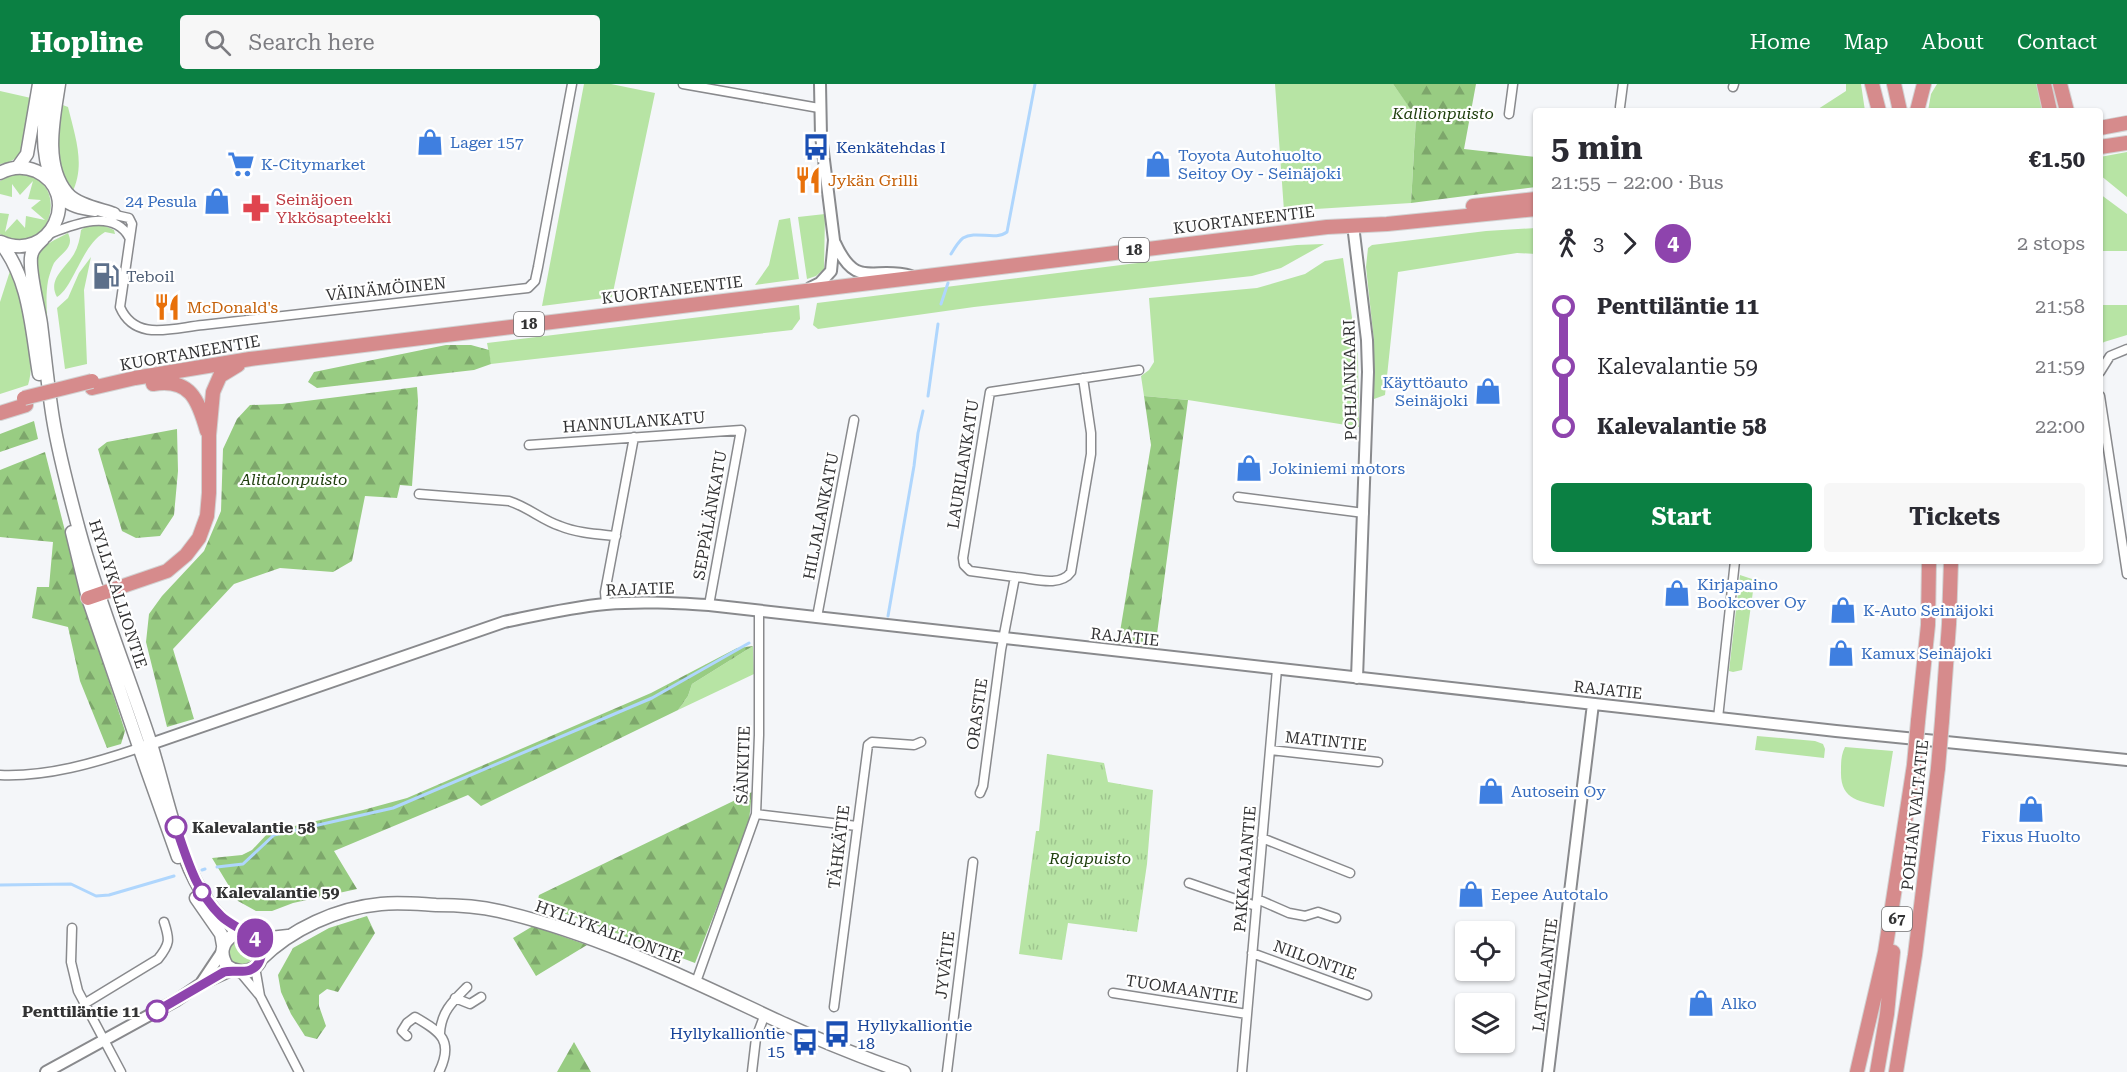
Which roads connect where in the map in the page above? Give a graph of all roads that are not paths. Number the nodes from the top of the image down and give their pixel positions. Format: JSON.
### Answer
{"nodes":[{"id":1,"x":39,"y":84,"type":"edge"},
{"id":2,"x":49,"y":84,"type":"edge"},
{"id":3,"x":59,"y":84,"type":"edge"},
{"id":4,"x":572,"y":84,"type":"edge"},
{"id":5,"x":683,"y":84,"type":"edge"},
{"id":6,"x":820,"y":84,"type":"edge"},
{"id":7,"x":1513,"y":84,"type":"edge"},
{"id":8,"x":1623,"y":84,"type":"edge"},
{"id":9,"x":1894,"y":84,"type":"edge"},
{"id":10,"x":1924,"y":84,"type":"edge"},
{"id":11,"x":2044,"y":84,"type":"edge"},
{"id":12,"x":2060,"y":84,"type":"edge"},
{"id":13,"x":1873,"y":86,"type":"edge"},
{"id":14,"x":1620,"y":107,"type":"dead end"},
{"id":15,"x":819,"y":108,"type":"junction"},
{"id":16,"x":1877,"y":108,"type":"edge"},
{"id":17,"x":1899,"y":108,"type":"edge"},
{"id":18,"x":1918,"y":108,"type":"edge"},
{"id":19,"x":2048,"y":108,"type":"edge"},
{"id":20,"x":2066,"y":108,"type":"edge"},
{"id":21,"x":1509,"y":114,"type":"dead end"},
{"id":22,"x":2127,"y":123,"type":"edge"},
{"id":23,"x":2103,"y":127,"type":"edge"},
{"id":24,"x":2127,"y":143,"type":"edge"},
{"id":25,"x":2103,"y":147,"type":"edge"},
{"id":26,"x":17,"y":168,"type":"junction"},
{"id":27,"x":1,"y":172,"type":"edge"},
{"id":28,"x":56,"y":194,"type":"junction"},
{"id":29,"x":1533,"y":199,"type":"edge"},
{"id":30,"x":1533,"y":209,"type":"edge"},
{"id":31,"x":114,"y":214,"type":"junction"},
{"id":32,"x":1353,"y":225,"type":"junction"},
{"id":33,"x":46,"y":236,"type":"junction"},
{"id":34,"x":129,"y":237,"type":"junction"},
{"id":35,"x":834,"y":240,"type":"junction"},
{"id":36,"x":0,"y":242,"type":"edge"},
{"id":37,"x":915,"y":277,"type":"junction"},
{"id":38,"x":808,"y":289,"type":"junction"},
{"id":39,"x":2127,"y":349,"type":"edge"},
{"id":40,"x":250,"y":359,"type":"junction"},
{"id":41,"x":2103,"y":367,"type":"edge"},
{"id":42,"x":1139,"y":370,"type":"dead end"},
{"id":43,"x":1083,"y":378,"type":"junction"},
{"id":44,"x":92,"y":385,"type":"junction"},
{"id":45,"x":25,"y":401,"type":"junction"},
{"id":46,"x":0,"y":405,"type":"edge"},
{"id":47,"x":0,"y":413,"type":"edge"},
{"id":48,"x":2103,"y":416,"type":"edge"},
{"id":49,"x":854,"y":420,"type":"dead end"},
{"id":50,"x":741,"y":430,"type":"joint"},
{"id":51,"x":209,"y":435,"type":"junction"},
{"id":52,"x":634,"y":437,"type":"junction"},
{"id":53,"x":529,"y":445,"type":"dead end"},
{"id":54,"x":419,"y":494,"type":"dead end"},
{"id":55,"x":1238,"y":497,"type":"dead end"},
{"id":56,"x":1364,"y":513,"type":"junction"},
{"id":57,"x":616,"y":536,"type":"junction"},
{"id":58,"x":1735,"y":564,"type":"edge"},
{"id":59,"x":1929,"y":564,"type":"edge"},
{"id":60,"x":1951,"y":564,"type":"edge"},
{"id":61,"x":2127,"y":574,"type":"edge"},
{"id":62,"x":1015,"y":577,"type":"junction"},
{"id":63,"x":94,"y":596,"type":"junction"},
{"id":64,"x":606,"y":604,"type":"junction"},
{"id":65,"x":709,"y":604,"type":"junction"},
{"id":66,"x":759,"y":610,"type":"junction"},
{"id":67,"x":817,"y":617,"type":"junction"},
{"id":68,"x":1003,"y":639,"type":"junction"},
{"id":69,"x":1277,"y":669,"type":"junction"},
{"id":70,"x":1357,"y":678,"type":"junction"},
{"id":71,"x":1593,"y":704,"type":"junction"},
{"id":72,"x":1718,"y":717,"type":"junction"},
{"id":73,"x":921,"y":742,"type":"dead end"},
{"id":74,"x":145,"y":746,"type":"junction"},
{"id":75,"x":1270,"y":750,"type":"junction"},
{"id":76,"x":2127,"y":760,"type":"edge"},
{"id":77,"x":1378,"y":762,"type":"dead end"},
{"id":78,"x":1914,"y":765,"type":"junction"},
{"id":79,"x":0,"y":775,"type":"edge"},
{"id":80,"x":980,"y":793,"type":"dead end"},
{"id":81,"x":756,"y":814,"type":"junction"},
{"id":82,"x":857,"y":826,"type":"junction"},
{"id":83,"x":1262,"y":838,"type":"junction"},
{"id":84,"x":973,"y":862,"type":"dead end"},
{"id":85,"x":1350,"y":873,"type":"dead end"},
{"id":86,"x":1189,"y":883,"type":"dead end"},
{"id":87,"x":1257,"y":903,"type":"junction"},
{"id":88,"x":1336,"y":918,"type":"dead end"},
{"id":89,"x":164,"y":922,"type":"dead end"},
{"id":90,"x":72,"y":928,"type":"dead end"},
{"id":91,"x":251,"y":936,"type":"junction"},
{"id":92,"x":290,"y":936,"type":"junction"},
{"id":93,"x":223,"y":949,"type":"junction"},
{"id":94,"x":1252,"y":953,"type":"junction"},
{"id":95,"x":257,"y":963,"type":"junction"},
{"id":96,"x":236,"y":971,"type":"junction"},
{"id":97,"x":696,"y":982,"type":"junction"},
{"id":98,"x":200,"y":985,"type":"junction"},
{"id":99,"x":467,"y":987,"type":"dead end"},
{"id":100,"x":1113,"y":993,"type":"dead end"},
{"id":101,"x":1367,"y":995,"type":"dead end"},
{"id":102,"x":260,"y":996,"type":"junction"},
{"id":103,"x":481,"y":997,"type":"dead end"},
{"id":104,"x":455,"y":998,"type":"junction"},
{"id":105,"x":84,"y":1004,"type":"junction"},
{"id":106,"x":834,"y":1007,"type":"dead end"},
{"id":107,"x":765,"y":1014,"type":"junction"},
{"id":108,"x":1247,"y":1014,"type":"junction"},
{"id":109,"x":440,"y":1033,"type":"junction"},
{"id":110,"x":407,"y":1036,"type":"dead end"},
{"id":111,"x":103,"y":1040,"type":"junction"},
{"id":112,"x":46,"y":1072,"type":"edge"},
{"id":113,"x":121,"y":1072,"type":"edge"},
{"id":114,"x":299,"y":1072,"type":"edge"},
{"id":115,"x":439,"y":1072,"type":"edge"},
{"id":116,"x":752,"y":1072,"type":"edge"},
{"id":117,"x":904,"y":1072,"type":"edge"},
{"id":118,"x":947,"y":1072,"type":"edge"},
{"id":119,"x":1242,"y":1072,"type":"edge"},
{"id":120,"x":1548,"y":1072,"type":"edge"},
{"id":121,"x":1857,"y":1072,"type":"edge"},
{"id":122,"x":1877,"y":1072,"type":"edge"},
{"id":123,"x":1896,"y":1072,"type":"edge"}],
"edges":[{"from":1,"to":26,"type":"main road"},
{"from":2,"to":28,"type":"main road"},
{"from":3,"to":31,"type":"main road"},
{"from":4,"to":34,"type":"street","name":"VÄINÄMÖINEN"},
{"from":5,"to":15,"type":"street"},
{"from":6,"to":15,"type":"street"},
{"from":7,"to":21,"type":"street"},
{"from":8,"to":14,"type":"street"},
{"from":9,"to":17,"type":"highway"},
{"from":10,"to":18,"type":"highway"},
{"from":11,"to":19,"type":"highway"},
{"from":12,"to":20,"type":"highway"},
{"from":13,"to":16,"type":"highway"},
{"from":15,"to":35,"type":"street"},
{"from":22,"to":23,"type":"highway"},
{"from":24,"to":25,"type":"highway"},
{"from":26,"to":27,"type":"main road"},
{"from":26,"to":28,"type":"main road"},
{"from":28,"to":31,"type":"street"},
{"from":28,"to":33,"type":"main road","name":"HYLLYKALLIONTIE"},
{"from":29,"to":32,"type":"highway","name":"KUORTANEENTIE","number":"18"},
{"from":30,"to":32,"type":"highway","name":"KUORTANEENTIE","number":"18"},
{"from":31,"to":34,"type":"street"},
{"from":32,"to":37,"type":"highway","name":"KUORTANEENTIE","number":"18"},
{"from":32,"to":56,"type":"street","name":"POHJANKAARI"},
{"from":33,"to":34,"type":"street"},
{"from":33,"to":36,"type":"main road"},
{"from":33,"to":63,"type":"main road","name":"HYLLYKALLIONTIE"},
{"from":35,"to":37,"type":"street"},
{"from":35,"to":38,"type":"street"},
{"from":36,"to":63,"type":"main road","name":"HYLLYKALLIONTIE"},
{"from":37,"to":38,"type":"highway","name":"KUORTANEENTIE","number":"18"},
{"from":38,"to":40,"type":"highway","name":"KUORTANEENTIE","number":"18"},
{"from":39,"to":41,"type":"street"},
{"from":40,"to":44,"type":"highway","name":"KUORTANEENTIE","number":"18"},
{"from":40,"to":51,"type":"highway"},
{"from":42,"to":43,"type":"street","name":"LAURILANKATU"},
{"from":43,"to":62,"type":"street"},
{"from":43,"to":62,"type":"street","name":"LAURILANKATU"},
{"from":44,"to":45,"type":"highway","name":"KUORTANEENTIE","number":"18"},
{"from":44,"to":51,"type":"highway"},
{"from":45,"to":46,"type":"highway"},
{"from":45,"to":47,"type":"highway","name":"KUORTANEENTIE","number":"18"},
{"from":48,"to":61,"type":"street"},
{"from":49,"to":67,"type":"street","name":"HILJALANKATU"},
{"from":50,"to":52,"type":"street","name":"HANNULANKATU"},
{"from":50,"to":65,"type":"street","name":"SEPPÄLÄNKATU"},
{"from":51,"to":63,"type":"highway"},
{"from":52,"to":53,"type":"street","name":"HANNULANKATU"},
{"from":52,"to":57,"type":"street"},
{"from":54,"to":57,"type":"street"},
{"from":55,"to":56,"type":"street"},
{"from":56,"to":70,"type":"street","name":"POHJANKAARI"},
{"from":57,"to":64,"type":"street"},
{"from":58,"to":72,"type":"street"},
{"from":59,"to":78,"type":"highway","name":"POHJAN VALTATIE","number":"67","bridge":true},
{"from":60,"to":123,"type":"highway","name":"POHJAN VALTATIE","number":"67","bridge":true},
{"from":62,"to":68,"type":"street","name":"ORASTIE"},
{"from":63,"to":74,"type":"main road","name":"HYLLYKALLIONTIE"},
{"from":64,"to":65,"type":"street","name":"RAJATIE"},
{"from":64,"to":74,"type":"street","name":"RAJATIE"},
{"from":65,"to":66,"type":"street","name":"RAJATIE"},
{"from":66,"to":67,"type":"street","name":"RAJATIE"},
{"from":66,"to":81,"type":"street","name":"SÄNKITIE"},
{"from":67,"to":68,"type":"street","name":"RAJATIE"},
{"from":68,"to":69,"type":"street","name":"RAJATIE"},
{"from":68,"to":80,"type":"street","name":"ORASTIE"},
{"from":69,"to":70,"type":"street","name":"RAJATIE"},
{"from":69,"to":75,"type":"street","name":"PAKKAAJANTIE"},
{"from":70,"to":71,"type":"street","name":"RAJATIE"},
{"from":71,"to":72,"type":"street","name":"RAJATIE"},
{"from":71,"to":120,"type":"street","name":"LATVALANTIE"},
{"from":72,"to":76,"type":"street","name":"RAJATIE"},
{"from":73,"to":82,"type":"street","name":"TÄHKÄTIE"},
{"from":74,"to":79,"type":"street"},
{"from":74,"to":91,"type":"main road","name":"HYLLYKALLIONTIE"},
{"from":74,"to":93,"type":"main road","name":"HYLLYKALLIONTIE"},
{"from":75,"to":77,"type":"street","name":"MATINTIE"},
{"from":75,"to":83,"type":"street","name":"PAKKAAJANTIE"},
{"from":78,"to":121,"type":"highway"},
{"from":78,"to":122,"type":"highway","name":"POHJAN VALTATIE","number":"67"},
{"from":81,"to":82,"type":"street"},
{"from":81,"to":97,"type":"street","name":"SÄNKITIE"},
{"from":82,"to":106,"type":"street","name":"TÄHKÄTIE"},
{"from":83,"to":85,"type":"street"},
{"from":83,"to":87,"type":"street","name":"PAKKAAJANTIE"},
{"from":84,"to":118,"type":"street","name":"JYVÄTIE"},
{"from":86,"to":87,"type":"street"},
{"from":87,"to":88,"type":"street"},
{"from":87,"to":94,"type":"street","name":"PAKKAAJANTIE"},
{"from":89,"to":105,"type":"street"},
{"from":90,"to":105,"type":"street"},
{"from":91,"to":92,"type":"main road","name":"HYLLYKALLIONTIE"},
{"from":91,"to":93,"type":"main road"},
{"from":91,"to":95,"type":"main road"},
{"from":92,"to":95,"type":"main road","name":"HYLLYKALLIONTIE"},
{"from":92,"to":97,"type":"main road","name":"HYLLYKALLIONTIE"},
{"from":93,"to":96,"type":"main road"},
{"from":93,"to":98,"type":"street"},
{"from":94,"to":101,"type":"street","name":"NIILONTIE"},
{"from":94,"to":108,"type":"street","name":"PAKKAAJANTIE"},
{"from":95,"to":96,"type":"main road"},
{"from":95,"to":102,"type":"street"},
{"from":96,"to":98,"type":"street"},
{"from":96,"to":102,"type":"street"},
{"from":97,"to":107,"type":"main road","name":"HYLLYKALLIONTIE"},
{"from":98,"to":111,"type":"street"},
{"from":99,"to":104,"type":"street"},
{"from":100,"to":108,"type":"street","name":"TUOMAANTIE"},
{"from":102,"to":114,"type":"street"},
{"from":103,"to":104,"type":"street"},
{"from":104,"to":109,"type":"street"},
{"from":105,"to":111,"type":"street"},
{"from":107,"to":116,"type":"street"},
{"from":107,"to":117,"type":"main road","name":"HYLLYKALLIONTIE"},
{"from":108,"to":119,"type":"street","name":"PAKKAAJANTIE"},
{"from":109,"to":110,"type":"street"},
{"from":109,"to":115,"type":"street"},
{"from":111,"to":112,"type":"street"},
{"from":111,"to":113,"type":"street"}]}
